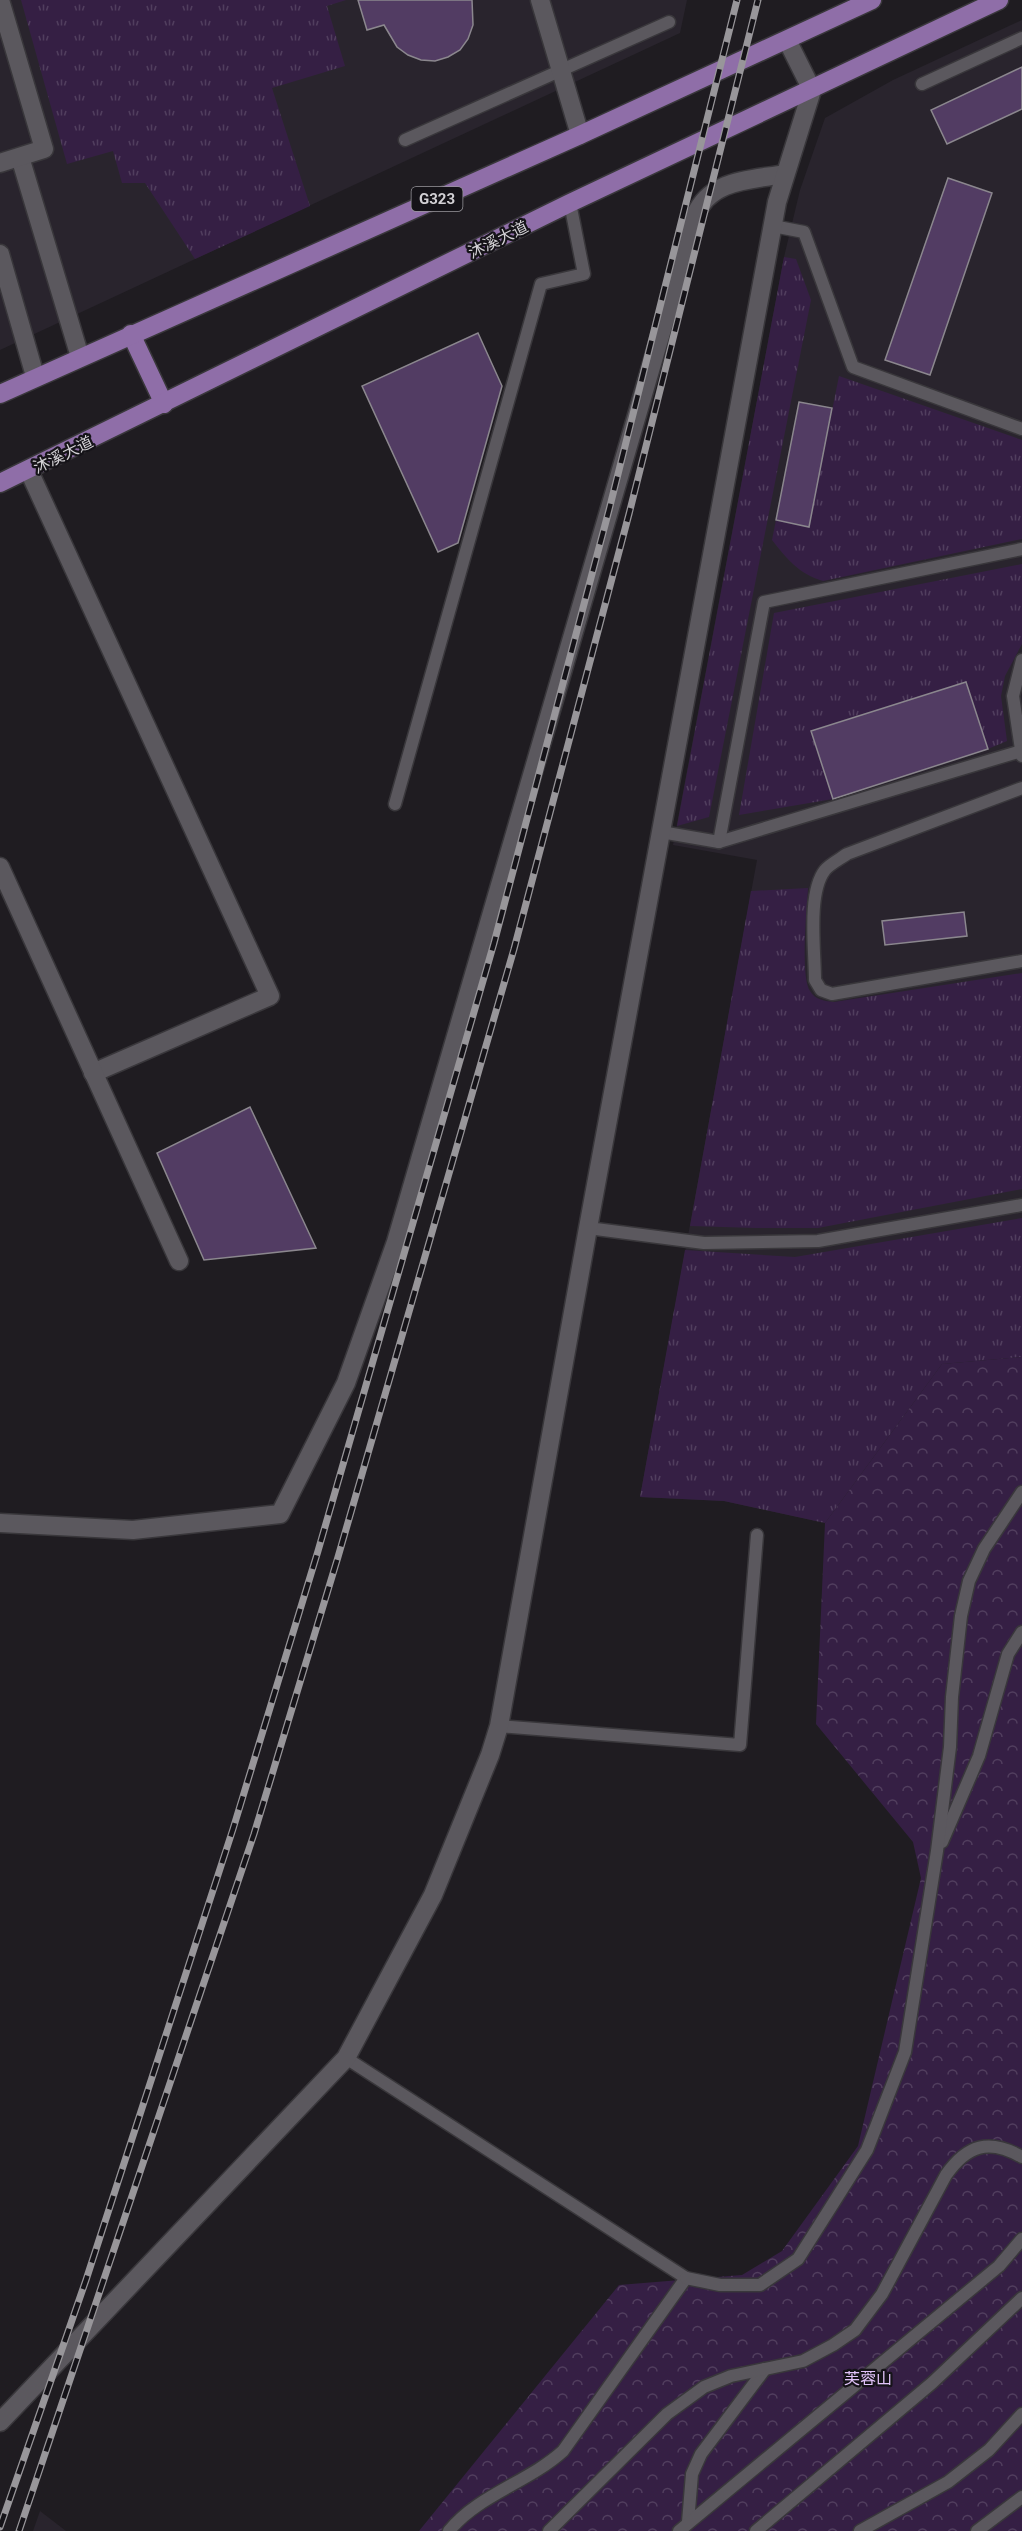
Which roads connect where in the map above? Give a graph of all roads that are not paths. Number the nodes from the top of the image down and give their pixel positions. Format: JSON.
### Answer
{"nodes":[{"id":1,"x":0,"y":0,"type":"edge"},
{"id":2,"x":540,"y":0,"type":"edge"},
{"id":3,"x":872,"y":0,"type":"edge"},
{"id":4,"x":999,"y":0,"type":"edge"},
{"id":5,"x":669,"y":22,"type":"dead end"},
{"id":6,"x":1022,"y":38,"type":"edge"},
{"id":7,"x":787,"y":40,"type":"junction"},
{"id":8,"x":561,"y":70,"type":"junction"},
{"id":9,"x":922,"y":84,"type":"dead end"},
{"id":10,"x":812,"y":90,"type":"junction"},
{"id":11,"x":580,"y":135,"type":"junction"},
{"id":12,"x":405,"y":140,"type":"dead end"},
{"id":13,"x":20,"y":157,"type":"junction"},
{"id":14,"x":0,"y":163,"type":"edge"},
{"id":15,"x":785,"y":174,"type":"junction"},
{"id":16,"x":570,"y":203,"type":"junction"},
{"id":17,"x":773,"y":226,"type":"junction"},
{"id":18,"x":0,"y":254,"type":"edge"},
{"id":19,"x":131,"y":334,"type":"junction"},
{"id":20,"x":80,"y":357,"type":"junction"},
{"id":21,"x":35,"y":376,"type":"junction"},
{"id":22,"x":0,"y":394,"type":"edge"},
{"id":23,"x":164,"y":404,"type":"junction"},
{"id":24,"x":1022,"y":429,"type":"edge"},
{"id":25,"x":29,"y":471,"type":"junction"},
{"id":26,"x":0,"y":483,"type":"edge"},
{"id":27,"x":1022,"y":549,"type":"edge"},
{"id":28,"x":1022,"y":660,"type":"edge"},
{"id":29,"x":1022,"y":753,"type":"edge"},
{"id":30,"x":1022,"y":788,"type":"edge"},
{"id":31,"x":394,"y":804,"type":"dead end"},
{"id":32,"x":661,"y":832,"type":"junction"},
{"id":33,"x":719,"y":842,"type":"junction"},
{"id":34,"x":0,"y":867,"type":"edge"},
{"id":35,"x":1022,"y":961,"type":"edge"},
{"id":36,"x":93,"y":1072,"type":"junction"},
{"id":37,"x":1022,"y":1205,"type":"edge"},
{"id":38,"x":588,"y":1228,"type":"junction"},
{"id":39,"x":178,"y":1261,"type":"dead end"},
{"id":40,"x":1022,"y":1492,"type":"edge"},
{"id":41,"x":0,"y":1523,"type":"edge"},
{"id":42,"x":757,"y":1535,"type":"dead end"},
{"id":43,"x":1022,"y":1632,"type":"edge"},
{"id":44,"x":499,"y":1726,"type":"junction"},
{"id":45,"x":937,"y":1851,"type":"junction"},
{"id":46,"x":346,"y":2058,"type":"junction"},
{"id":47,"x":1022,"y":2157,"type":"edge"},
{"id":48,"x":1022,"y":2239,"type":"edge"},
{"id":49,"x":686,"y":2278,"type":"junction"},
{"id":50,"x":1022,"y":2298,"type":"edge"},
{"id":51,"x":765,"y":2369,"type":"junction"},
{"id":52,"x":1022,"y":2414,"type":"edge"},
{"id":53,"x":0,"y":2421,"type":"edge"},
{"id":54,"x":1022,"y":2497,"type":"edge"},
{"id":55,"x":684,"y":2526,"type":"edge"},
{"id":56,"x":448,"y":2531,"type":"edge"},
{"id":57,"x":549,"y":2531,"type":"edge"},
{"id":58,"x":756,"y":2531,"type":"edge"},
{"id":59,"x":860,"y":2531,"type":"edge"},
{"id":60,"x":977,"y":2531,"type":"edge"}],
"edges":[{"from":1,"to":13,"type":"street"},
{"from":2,"to":8,"type":"street"},
{"from":3,"to":7,"type":"highway","number":"G323"},
{"from":4,"to":10,"type":"highway","name":"沐溪大道"},
{"from":5,"to":8,"type":"lane"},
{"from":6,"to":9,"type":"lane"},
{"from":7,"to":10,"type":"street"},
{"from":7,"to":11,"type":"highway","number":"G323"},
{"from":8,"to":11,"type":"street"},
{"from":8,"to":12,"type":"lane"},
{"from":10,"to":15,"type":"street"},
{"from":10,"to":16,"type":"highway","name":"沐溪大道"},
{"from":11,"to":19,"type":"highway","number":"G323"},
{"from":13,"to":14,"type":"street"},
{"from":13,"to":20,"type":"street"},
{"from":15,"to":17,"type":"street"},
{"from":15,"to":41,"type":"street"},
{"from":16,"to":23,"type":"highway","name":"沐溪大道"},
{"from":16,"to":31,"type":"lane"},
{"from":17,"to":24,"type":"lane"},
{"from":17,"to":32,"type":"street"},
{"from":18,"to":21,"type":"street"},
{"from":19,"to":20,"type":"highway","number":"G323"},
{"from":19,"to":23,"type":"highway"},
{"from":20,"to":21,"type":"highway","number":"G323"},
{"from":21,"to":22,"type":"highway","number":"G323"},
{"from":23,"to":25,"type":"highway","name":"沐溪大道"},
{"from":25,"to":26,"type":"highway","name":"沐溪大道"},
{"from":25,"to":36,"type":"street"},
{"from":27,"to":33,"type":"lane"},
{"from":28,"to":29,"type":"lane"},
{"from":29,"to":33,"type":"lane"},
{"from":30,"to":35,"type":"lane"},
{"from":32,"to":33,"type":"lane"},
{"from":32,"to":38,"type":"street"},
{"from":34,"to":36,"type":"street"},
{"from":36,"to":39,"type":"street"},
{"from":37,"to":38,"type":"lane"},
{"from":38,"to":44,"type":"street"},
{"from":40,"to":45,"type":"lane"},
{"from":42,"to":44,"type":"lane"},
{"from":43,"to":45,"type":"lane"},
{"from":44,"to":46,"type":"street"},
{"from":45,"to":49,"type":"lane"},
{"from":46,"to":49,"type":"lane"},
{"from":46,"to":53,"type":"street"},
{"from":47,"to":51,"type":"lane"},
{"from":48,"to":55,"type":"lane"},
{"from":49,"to":56,"type":"lane"},
{"from":50,"to":58,"type":"lane"},
{"from":51,"to":55,"type":"lane"},
{"from":51,"to":57,"type":"lane"},
{"from":52,"to":59,"type":"lane"},
{"from":54,"to":60,"type":"lane"}]}
